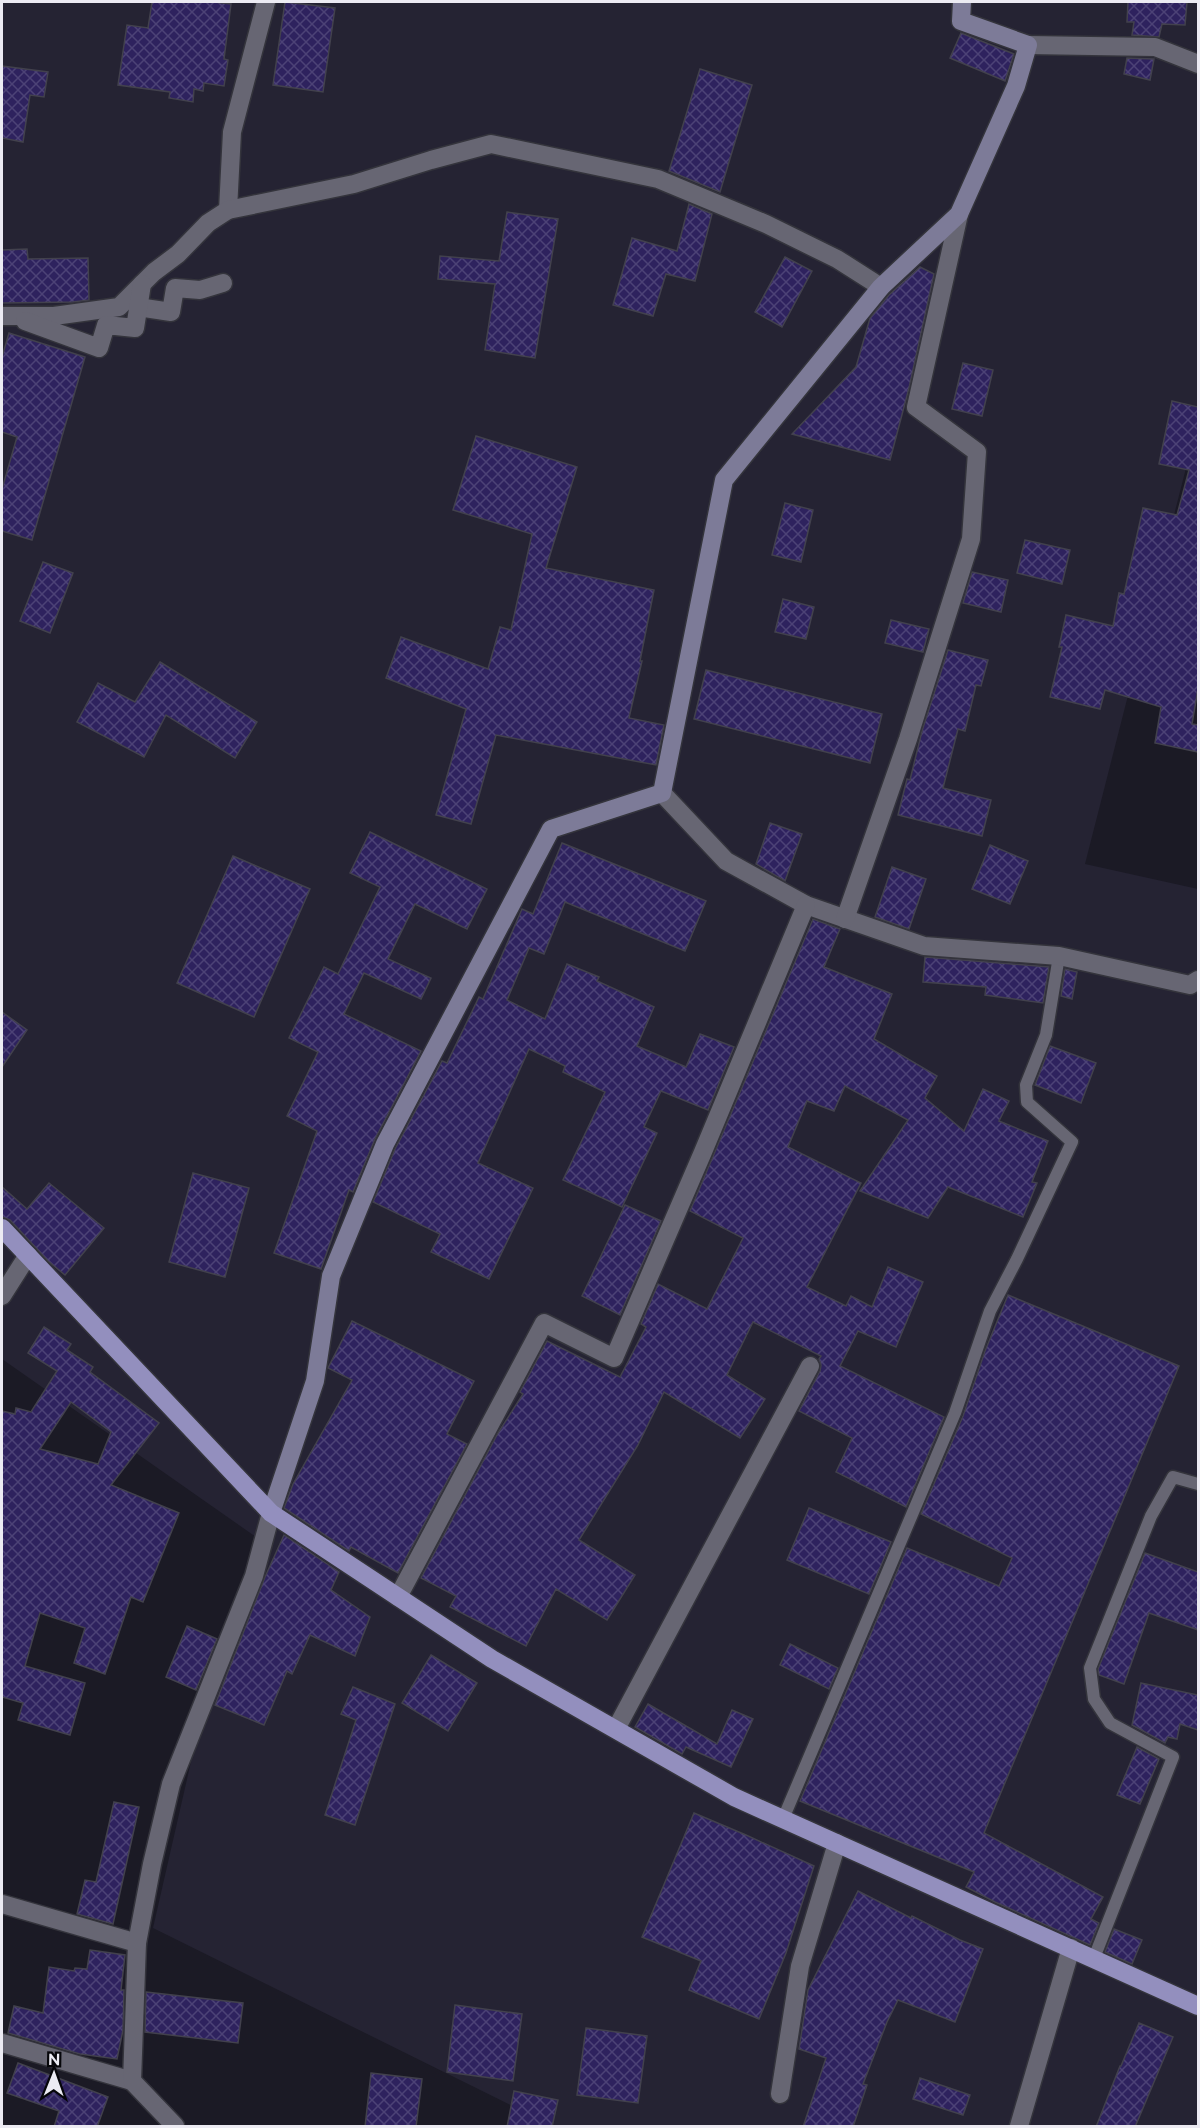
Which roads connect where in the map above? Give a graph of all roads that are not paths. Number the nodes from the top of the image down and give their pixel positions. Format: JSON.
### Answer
{"nodes":[{"id":1,"x":266,"y":2,"type":"edge"},
{"id":2,"x":962,"y":2,"type":"edge"},
{"id":3,"x":1028,"y":45,"type":"junction"},
{"id":4,"x":1198,"y":64,"type":"edge"},
{"id":5,"x":228,"y":210,"type":"junction"},
{"id":6,"x":958,"y":214,"type":"junction"},
{"id":7,"x":142,"y":284,"type":"junction"},
{"id":8,"x":223,"y":284,"type":"dead end"},
{"id":9,"x":880,"y":287,"type":"junction"},
{"id":10,"x":138,"y":307,"type":"junction"},
{"id":11,"x":7,"y":316,"type":"edge"},
{"id":12,"x":662,"y":793,"type":"junction"},
{"id":13,"x":806,"y":905,"type":"junction"},
{"id":14,"x":845,"y":919,"type":"junction"},
{"id":15,"x":1059,"y":956,"type":"junction"},
{"id":16,"x":1198,"y":980,"type":"edge"},
{"id":17,"x":2,"y":1227,"type":"edge"},
{"id":18,"x":28,"y":1255,"type":"junction"},
{"id":19,"x":2,"y":1296,"type":"edge"},
{"id":20,"x":810,"y":1366,"type":"dead end"},
{"id":21,"x":1198,"y":1484,"type":"edge"},
{"id":22,"x":271,"y":1513,"type":"junction"},
{"id":23,"x":398,"y":1597,"type":"junction"},
{"id":24,"x":616,"y":1729,"type":"junction"},
{"id":25,"x":783,"y":1818,"type":"junction"},
{"id":26,"x":837,"y":1843,"type":"junction"},
{"id":27,"x":2,"y":1904,"type":"edge"},
{"id":28,"x":137,"y":1943,"type":"junction"},
{"id":29,"x":1071,"y":1948,"type":"junction"},
{"id":30,"x":1094,"y":1958,"type":"junction"},
{"id":31,"x":1198,"y":2006,"type":"edge"},
{"id":32,"x":2,"y":2043,"type":"edge"},
{"id":33,"x":132,"y":2081,"type":"junction"},
{"id":34,"x":780,"y":2094,"type":"dead end"},
{"id":35,"x":175,"y":2127,"type":"edge"},
{"id":36,"x":1019,"y":2127,"type":"edge"}],
"edges":[{"from":1,"to":5,"type":"street"},
{"from":2,"to":3,"type":"street"},
{"from":3,"to":4,"type":"street"},
{"from":3,"to":6,"type":"street"},
{"from":5,"to":7,"type":"street"},
{"from":5,"to":9,"type":"street"},
{"from":6,"to":9,"type":"street"},
{"from":6,"to":14,"type":"street"},
{"from":7,"to":10,"type":"street"},
{"from":7,"to":11,"type":"street"},
{"from":8,"to":10,"type":"street"},
{"from":9,"to":12,"type":"street"},
{"from":10,"to":11,"type":"street"},
{"from":12,"to":13,"type":"street"},
{"from":12,"to":22,"type":"street"},
{"from":13,"to":14,"type":"street"},
{"from":13,"to":23,"type":"street"},
{"from":14,"to":15,"type":"street"},
{"from":15,"to":16,"type":"street"},
{"from":15,"to":25,"type":"lane"},
{"from":17,"to":18,"type":"main road"},
{"from":18,"to":19,"type":"street"},
{"from":18,"to":22,"type":"main road"},
{"from":20,"to":24,"type":"street"},
{"from":21,"to":30,"type":"lane"},
{"from":22,"to":23,"type":"main road"},
{"from":22,"to":28,"type":"street"},
{"from":23,"to":24,"type":"main road"},
{"from":24,"to":25,"type":"main road"},
{"from":25,"to":26,"type":"main road"},
{"from":26,"to":29,"type":"main road"},
{"from":26,"to":34,"type":"street"},
{"from":27,"to":28,"type":"street"},
{"from":28,"to":33,"type":"street"},
{"from":29,"to":30,"type":"main road"},
{"from":29,"to":36,"type":"street"},
{"from":30,"to":31,"type":"main road"},
{"from":32,"to":33,"type":"street"},
{"from":33,"to":35,"type":"street"}]}
